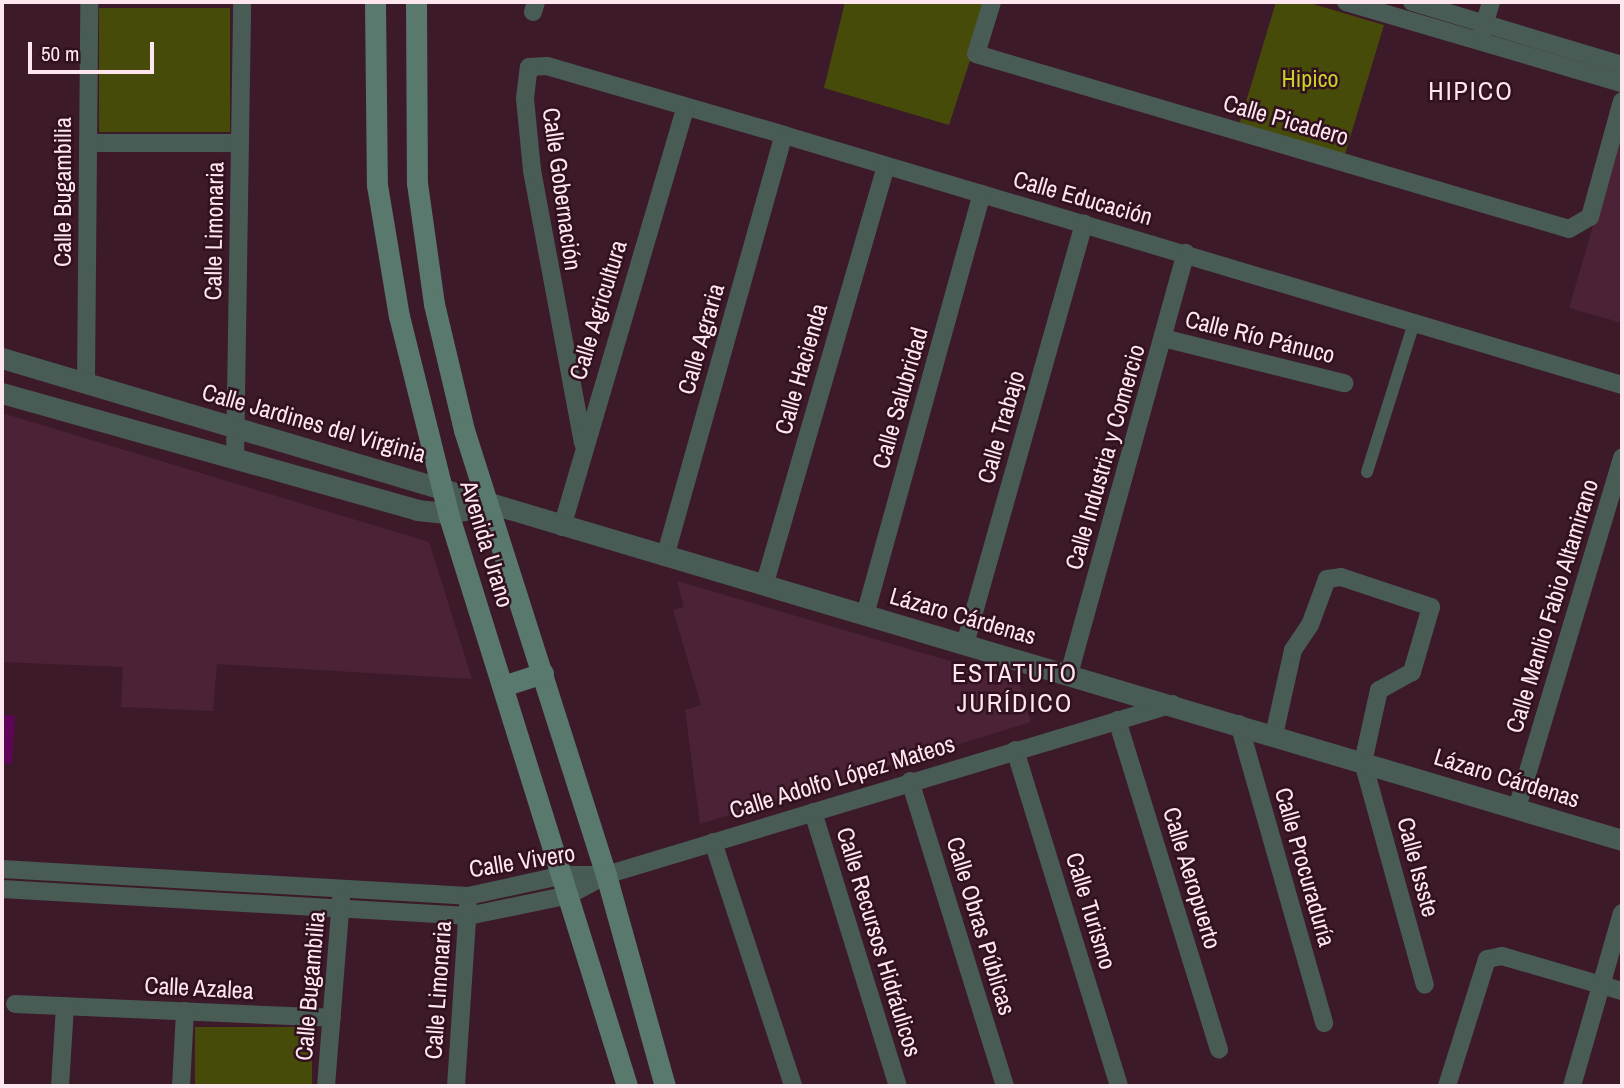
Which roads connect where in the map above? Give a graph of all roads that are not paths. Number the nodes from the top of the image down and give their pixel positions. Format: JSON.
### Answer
{"nodes":[{"id":1,"x":89,"y":2,"type":"edge"},
{"id":2,"x":242,"y":2,"type":"edge"},
{"id":3,"x":375,"y":2,"type":"edge"},
{"id":4,"x":416,"y":2,"type":"edge"},
{"id":5,"x":992,"y":2,"type":"edge"},
{"id":6,"x":1346,"y":2,"type":"edge"},
{"id":7,"x":1412,"y":2,"type":"edge"},
{"id":8,"x":1491,"y":2,"type":"edge"},
{"id":9,"x":1482,"y":32,"type":"junction"},
{"id":10,"x":1622,"y":65,"type":"edge"},
{"id":11,"x":529,"y":67,"type":"joint"},
{"id":12,"x":1622,"y":83,"type":"edge"},
{"id":13,"x":1622,"y":101,"type":"edge"},
{"id":14,"x":685,"y":108,"type":"junction"},
{"id":15,"x":784,"y":135,"type":"junction"},
{"id":16,"x":88,"y":143,"type":"junction"},
{"id":17,"x":240,"y":144,"type":"junction"},
{"id":18,"x":886,"y":166,"type":"junction"},
{"id":19,"x":982,"y":194,"type":"junction"},
{"id":20,"x":1084,"y":223,"type":"junction"},
{"id":21,"x":1186,"y":253,"type":"junction"},
{"id":22,"x":1415,"y":320,"type":"junction"},
{"id":23,"x":1163,"y":338,"type":"junction"},
{"id":24,"x":2,"y":358,"type":"edge"},
{"id":25,"x":86,"y":383,"type":"junction"},
{"id":26,"x":1345,"y":383,"type":"dead end"},
{"id":27,"x":1622,"y":385,"type":"edge"},
{"id":28,"x":2,"y":393,"type":"edge"},
{"id":29,"x":235,"y":430,"type":"junction"},
{"id":30,"x":583,"y":443,"type":"junction"},
{"id":31,"x":1622,"y":457,"type":"edge"},
{"id":32,"x":235,"y":460,"type":"junction"},
{"id":33,"x":1367,"y":472,"type":"dead end"},
{"id":34,"x":442,"y":486,"type":"junction"},
{"id":35,"x":489,"y":506,"type":"junction"},
{"id":36,"x":448,"y":513,"type":"junction"},
{"id":37,"x":562,"y":527,"type":"junction"},
{"id":38,"x":665,"y":557,"type":"junction"},
{"id":39,"x":764,"y":586,"type":"junction"},
{"id":40,"x":865,"y":615,"type":"junction"},
{"id":41,"x":965,"y":644,"type":"junction"},
{"id":42,"x":543,"y":673,"type":"junction"},
{"id":43,"x":1069,"y":674,"type":"junction"},
{"id":44,"x":503,"y":687,"type":"junction"},
{"id":45,"x":1173,"y":704,"type":"junction"},
{"id":46,"x":1117,"y":720,"type":"junction"},
{"id":47,"x":1239,"y":724,"type":"junction"},
{"id":48,"x":1274,"y":734,"type":"junction"},
{"id":49,"x":1015,"y":750,"type":"junction"},
{"id":50,"x":1363,"y":762,"type":"junction"},
{"id":51,"x":910,"y":781,"type":"junction"},
{"id":52,"x":1517,"y":808,"type":"junction"},
{"id":53,"x":813,"y":812,"type":"junction"},
{"id":54,"x":1622,"y":840,"type":"edge"},
{"id":55,"x":713,"y":842,"type":"junction"},
{"id":56,"x":2,"y":869,"type":"edge"},
{"id":57,"x":606,"y":875,"type":"junction"},
{"id":58,"x":145,"y":877,"type":"junction"},
{"id":59,"x":223,"y":882,"type":"junction"},
{"id":60,"x":567,"y":885,"type":"junction"},
{"id":61,"x":2,"y":889,"type":"edge"},
{"id":62,"x":342,"y":889,"type":"junction"},
{"id":63,"x":468,"y":896,"type":"junction"},
{"id":64,"x":143,"y":897,"type":"junction"},
{"id":65,"x":222,"y":902,"type":"junction"},
{"id":66,"x":341,"y":909,"type":"junction"},
{"id":67,"x":1622,"y":913,"type":"edge"},
{"id":68,"x":468,"y":916,"type":"junction"},
{"id":69,"x":1601,"y":984,"type":"junction"},
{"id":70,"x":1425,"y":985,"type":"dead end"},
{"id":71,"x":1622,"y":991,"type":"edge"},
{"id":72,"x":15,"y":1004,"type":"dead end"},
{"id":73,"x":65,"y":1006,"type":"junction"},
{"id":74,"x":185,"y":1012,"type":"junction"},
{"id":75,"x":332,"y":1018,"type":"junction"},
{"id":76,"x":1324,"y":1023,"type":"dead end"},
{"id":77,"x":1219,"y":1050,"type":"dead end"},
{"id":78,"x":60,"y":1086,"type":"edge"},
{"id":79,"x":181,"y":1086,"type":"edge"},
{"id":80,"x":327,"y":1086,"type":"edge"},
{"id":81,"x":456,"y":1086,"type":"edge"},
{"id":82,"x":627,"y":1086,"type":"edge"},
{"id":83,"x":666,"y":1086,"type":"edge"},
{"id":84,"x":793,"y":1086,"type":"edge"},
{"id":85,"x":898,"y":1086,"type":"edge"},
{"id":86,"x":1005,"y":1086,"type":"edge"},
{"id":87,"x":1119,"y":1086,"type":"edge"},
{"id":88,"x":1447,"y":1086,"type":"edge"},
{"id":89,"x":1572,"y":1086,"type":"edge"}],
"edges":[{"from":1,"to":16,"type":"street","name":"Calle Bugambilia"},
{"from":2,"to":17,"type":"street","name":"Calle Limonaria"},
{"from":3,"to":34,"type":"main road","name":"Avenida Urano"},
{"from":4,"to":35,"type":"main road","name":"Avenida Urano"},
{"from":5,"to":13,"type":"street","name":"Calle Picadero"},
{"from":6,"to":9,"type":"street"},
{"from":7,"to":9,"type":"street"},
{"from":8,"to":9,"type":"street"},
{"from":9,"to":10,"type":"street"},
{"from":9,"to":12,"type":"street"},
{"from":11,"to":14,"type":"street","name":"Calle Educación"},
{"from":11,"to":30,"type":"street","name":"Calle Gobernación"},
{"from":14,"to":15,"type":"street","name":"Calle Educación"},
{"from":14,"to":30,"type":"street","name":"Calle Agricultura"},
{"from":15,"to":18,"type":"street","name":"Calle Educación"},
{"from":15,"to":38,"type":"street","name":"Calle Agraria"},
{"from":16,"to":17,"type":"street"},
{"from":16,"to":25,"type":"street","name":"Calle Bugambilia"},
{"from":17,"to":29,"type":"street","name":"Calle Limonaria"},
{"from":18,"to":19,"type":"street","name":"Calle Educación"},
{"from":18,"to":39,"type":"street","name":"Calle Hacienda"},
{"from":19,"to":20,"type":"street","name":"Calle Educación"},
{"from":19,"to":40,"type":"street","name":"Calle Salubridad"},
{"from":20,"to":21,"type":"street","name":"Calle Educación"},
{"from":20,"to":41,"type":"street","name":"Calle Trabajo"},
{"from":21,"to":22,"type":"street","name":"Calle Educación"},
{"from":21,"to":23,"type":"street","name":"Calle Industria y Comercio"},
{"from":22,"to":27,"type":"street","name":"Calle Educación"},
{"from":22,"to":33,"type":"street"},
{"from":23,"to":26,"type":"street","name":"Calle Río Pánuco"},
{"from":23,"to":43,"type":"street","name":"Calle Industria y Comercio"},
{"from":24,"to":25,"type":"street","name":"Calle Jardines del Virginia"},
{"from":25,"to":29,"type":"street","name":"Calle Jardines del Virginia"},
{"from":28,"to":32,"type":"street"},
{"from":29,"to":32,"type":"street","name":"Calle Limonaria"},
{"from":29,"to":34,"type":"street","name":"Calle Jardines del Virginia"},
{"from":30,"to":37,"type":"street","name":"Calle Agricultura"},
{"from":31,"to":52,"type":"street","name":"Calle Manlio Fabio Altamirano"},
{"from":32,"to":36,"type":"street"},
{"from":34,"to":35,"type":"street","name":"Calle Jardines del Virginia"},
{"from":34,"to":36,"type":"main road","name":"Avenida Urano"},
{"from":35,"to":36,"type":"street"},
{"from":35,"to":37,"type":"street","name":"Lázaro Cárdenas"},
{"from":35,"to":42,"type":"main road","name":"Avenida Urano"},
{"from":36,"to":44,"type":"main road","name":"Avenida Urano"},
{"from":37,"to":38,"type":"street","name":"Lázaro Cárdenas"},
{"from":38,"to":39,"type":"street","name":"Lázaro Cárdenas"},
{"from":39,"to":40,"type":"street","name":"Lázaro Cárdenas"},
{"from":40,"to":41,"type":"street","name":"Lázaro Cárdenas"},
{"from":41,"to":43,"type":"street","name":"Lázaro Cárdenas"},
{"from":42,"to":44,"type":"main road"},
{"from":42,"to":57,"type":"main road","name":"Avenida Urano"},
{"from":43,"to":45,"type":"street","name":"Lázaro Cárdenas"},
{"from":44,"to":60,"type":"main road","name":"Avenida Urano"},
{"from":45,"to":46,"type":"street","name":"Calle Adolfo López Mateos"},
{"from":45,"to":47,"type":"street","name":"Lázaro Cárdenas"},
{"from":46,"to":49,"type":"street","name":"Calle Adolfo López Mateos"},
{"from":46,"to":77,"type":"street","name":"Calle Aeropuerto"},
{"from":47,"to":48,"type":"street","name":"Lázaro Cárdenas"},
{"from":47,"to":76,"type":"street","name":"Calle Procuraduría"},
{"from":48,"to":50,"type":"street","name":"Lázaro Cárdenas"},
{"from":48,"to":50,"type":"street"},
{"from":49,"to":51,"type":"street","name":"Calle Adolfo López Mateos"},
{"from":49,"to":87,"type":"street","name":"Calle Turismo"},
{"from":50,"to":52,"type":"street","name":"Lázaro Cárdenas"},
{"from":50,"to":70,"type":"street","name":"Calle Issste"},
{"from":51,"to":53,"type":"street","name":"Calle Adolfo López Mateos"},
{"from":51,"to":86,"type":"street","name":"Calle Obras Públicas"},
{"from":52,"to":54,"type":"street","name":"Lázaro Cárdenas"},
{"from":53,"to":55,"type":"street","name":"Calle Adolfo López Mateos"},
{"from":53,"to":85,"type":"street","name":"Calle Recursos Hidráulicos"},
{"from":55,"to":57,"type":"street","name":"Calle Adolfo López Mateos"},
{"from":55,"to":84,"type":"street"},
{"from":56,"to":58,"type":"street","name":"Calle Vivero"},
{"from":57,"to":60,"type":"street","name":"Calle Vivero"},
{"from":57,"to":83,"type":"main road","name":"Avenida Urano"},
{"from":58,"to":59,"type":"street","name":"Calle Vivero"},
{"from":58,"to":64,"type":"street"},
{"from":59,"to":62,"type":"street","name":"Calle Vivero"},
{"from":59,"to":65,"type":"street"},
{"from":60,"to":63,"type":"street","name":"Calle Vivero"},
{"from":60,"to":68,"type":"street","name":"Calle Vivero"},
{"from":60,"to":82,"type":"main road","name":"Avenida Urano"},
{"from":61,"to":64,"type":"street","name":"Calle Vivero"},
{"from":62,"to":63,"type":"street","name":"Calle Vivero"},
{"from":62,"to":66,"type":"street","name":"Calle Bugambilia"},
{"from":63,"to":68,"type":"street","name":"Calle Limonaria"},
{"from":64,"to":65,"type":"street","name":"Calle Vivero"},
{"from":65,"to":66,"type":"street","name":"Calle Vivero"},
{"from":66,"to":68,"type":"street","name":"Calle Vivero"},
{"from":66,"to":75,"type":"street","name":"Calle Bugambilia"},
{"from":67,"to":69,"type":"street"},
{"from":68,"to":81,"type":"street","name":"Calle Limonaria"},
{"from":69,"to":71,"type":"street"},
{"from":69,"to":88,"type":"street"},
{"from":69,"to":89,"type":"street"},
{"from":72,"to":73,"type":"street","name":"Calle Azalea"},
{"from":73,"to":74,"type":"street","name":"Calle Azalea"},
{"from":73,"to":78,"type":"street"},
{"from":74,"to":75,"type":"street","name":"Calle Azalea"},
{"from":74,"to":79,"type":"street"},
{"from":75,"to":80,"type":"street","name":"Calle Bugambilia"}]}
